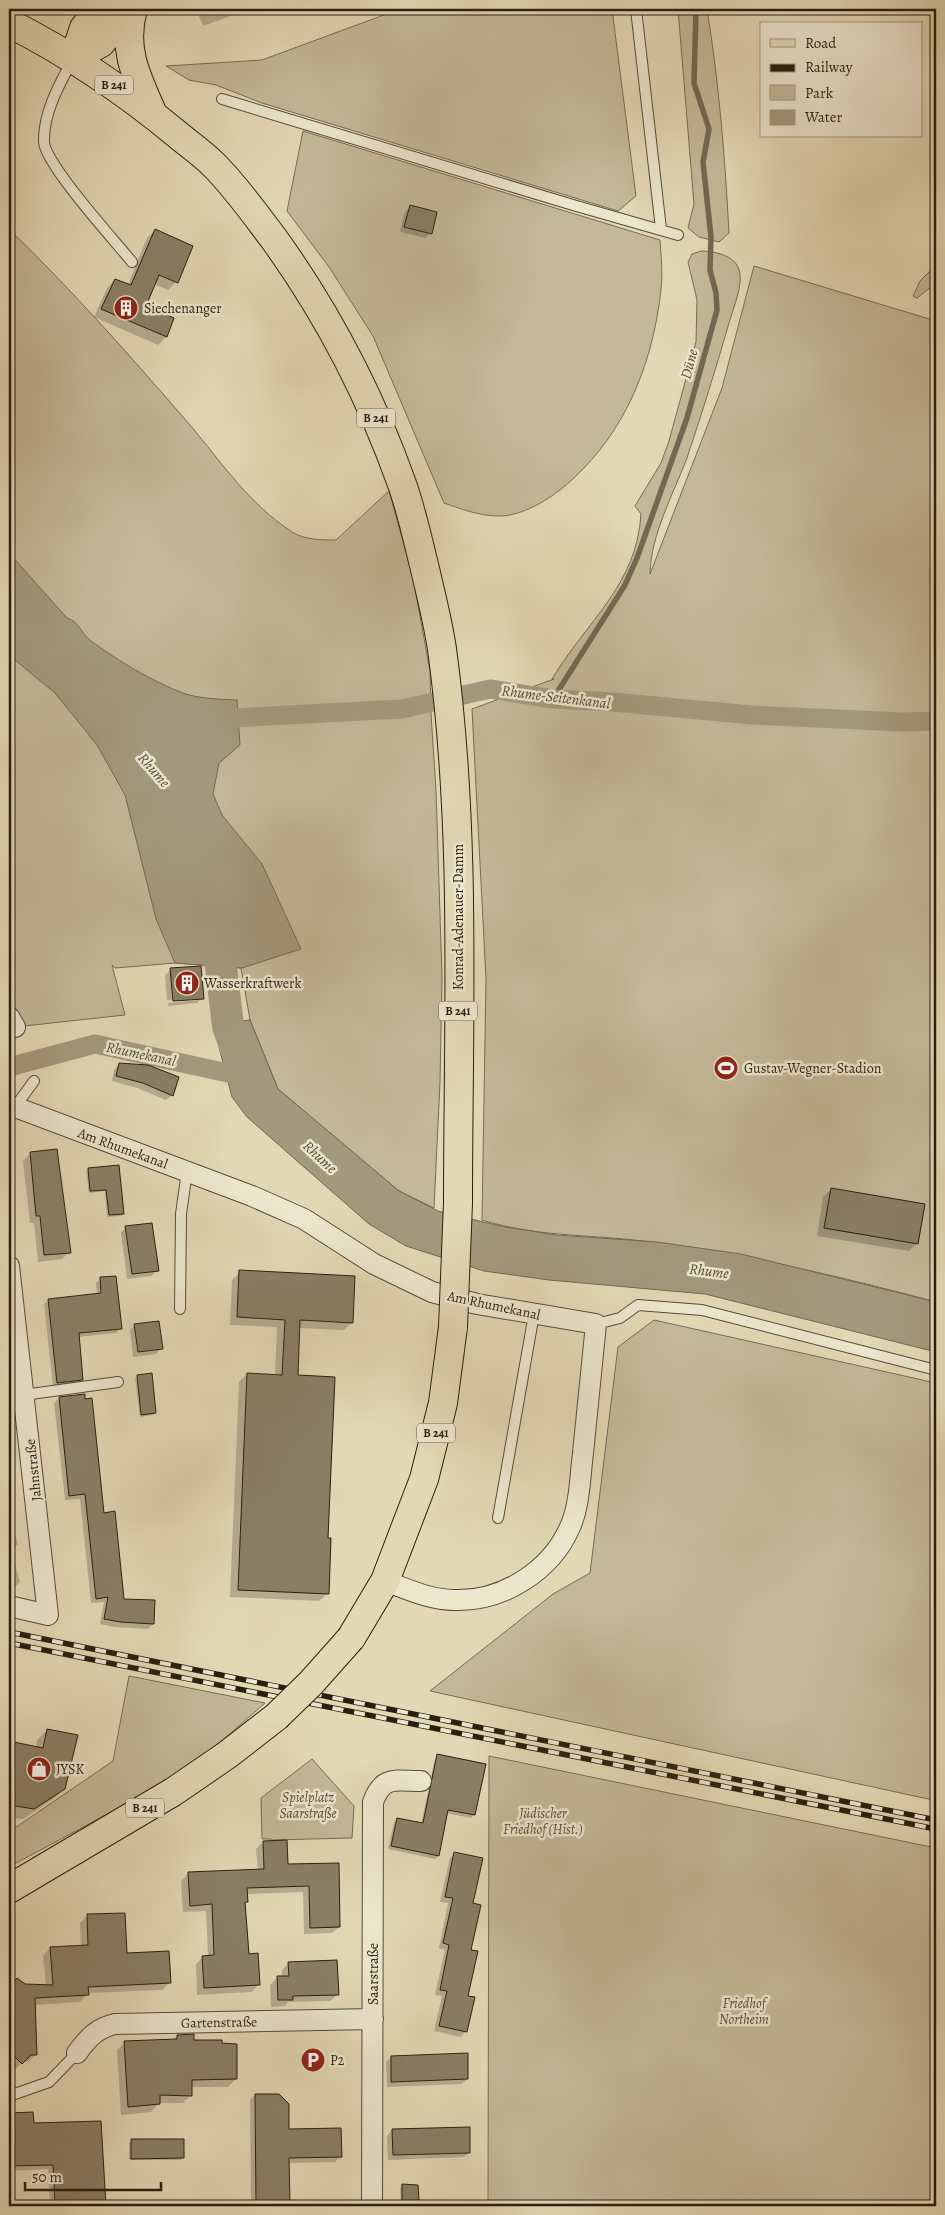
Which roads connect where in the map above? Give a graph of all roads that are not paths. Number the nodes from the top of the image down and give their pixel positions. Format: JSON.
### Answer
{"nodes":[{"id":1,"x":100,"y":9,"type":"edge"},
{"id":2,"x":128,"y":9,"type":"edge"},
{"id":3,"x":134,"y":9,"type":"edge"},
{"id":4,"x":636,"y":9,"type":"edge"},
{"id":5,"x":9,"y":23,"type":"edge"},
{"id":6,"x":74,"y":58,"type":"junction"},
{"id":7,"x":222,"y":99,"type":"dead end"},
{"id":8,"x":152,"y":113,"type":"junction"},
{"id":9,"x":660,"y":229,"type":"junction"},
{"id":10,"x":678,"y":235,"type":"dead end"},
{"id":11,"x":132,"y":262,"type":"dead end"},
{"id":12,"x":34,"y":1081,"type":"dead end"},
{"id":13,"x":12,"y":1107,"type":"edge"},
{"id":14,"x":187,"y":1171,"type":"junction"},
{"id":15,"x":9,"y":1266,"type":"edge"},
{"id":16,"x":180,"y":1309,"type":"dead end"},
{"id":17,"x":534,"y":1314,"type":"junction"},
{"id":18,"x":596,"y":1324,"type":"junction"},
{"id":19,"x":936,"y":1370,"type":"edge"},
{"id":20,"x":118,"y":1382,"type":"dead end"},
{"id":21,"x":17,"y":1396,"type":"edge"},
{"id":22,"x":498,"y":1518,"type":"dead end"},
{"id":23,"x":385,"y":1581,"type":"junction"},
{"id":24,"x":9,"y":1606,"type":"edge"},
{"id":25,"x":421,"y":1780,"type":"dead end"},
{"id":26,"x":9,"y":1889,"type":"edge"},
{"id":27,"x":373,"y":2019,"type":"junction"},
{"id":28,"x":77,"y":2053,"type":"joint"},
{"id":29,"x":9,"y":2096,"type":"edge"},
{"id":30,"x":372,"y":2206,"type":"edge"}],
"edges":[{"from":1,"to":6,"type":"main road"},
{"from":2,"to":6,"type":"main road"},
{"from":3,"to":8,"type":"main road"},
{"from":4,"to":9,"type":"lane"},
{"from":5,"to":6,"type":"main road","number":"B 241"},
{"from":6,"to":8,"type":"main road","name":"Konrad-Adenauer-Damm","number":"B 241"},
{"from":6,"to":11,"type":"lane"},
{"from":7,"to":9,"type":"lane"},
{"from":8,"to":23,"type":"main road","name":"Konrad-Adenauer-Damm","number":"B 241","bridge":true},
{"from":9,"to":10,"type":"lane"},
{"from":12,"to":13,"type":"lane"},
{"from":13,"to":14,"type":"street","name":"Am Rhumekanal"},
{"from":14,"to":16,"type":"lane"},
{"from":14,"to":17,"type":"street","name":"Am Rhumekanal"},
{"from":15,"to":21,"type":"street","name":"Jahnstraße"},
{"from":17,"to":18,"type":"street","name":"Am Rhumekanal"},
{"from":17,"to":22,"type":"lane"},
{"from":18,"to":19,"type":"lane"},
{"from":18,"to":23,"type":"street"},
{"from":20,"to":21,"type":"lane"},
{"from":21,"to":24,"type":"street","name":"Jahnstraße"},
{"from":23,"to":26,"type":"main road","name":"Konrad-Adenauer-Damm","number":"B 241","bridge":true},
{"from":25,"to":27,"type":"street","name":"Saarstraße"},
{"from":27,"to":28,"type":"street","name":"Gartenstraße"},
{"from":27,"to":30,"type":"street","name":"Saarstraße"},
{"from":28,"to":29,"type":"lane"}]}
